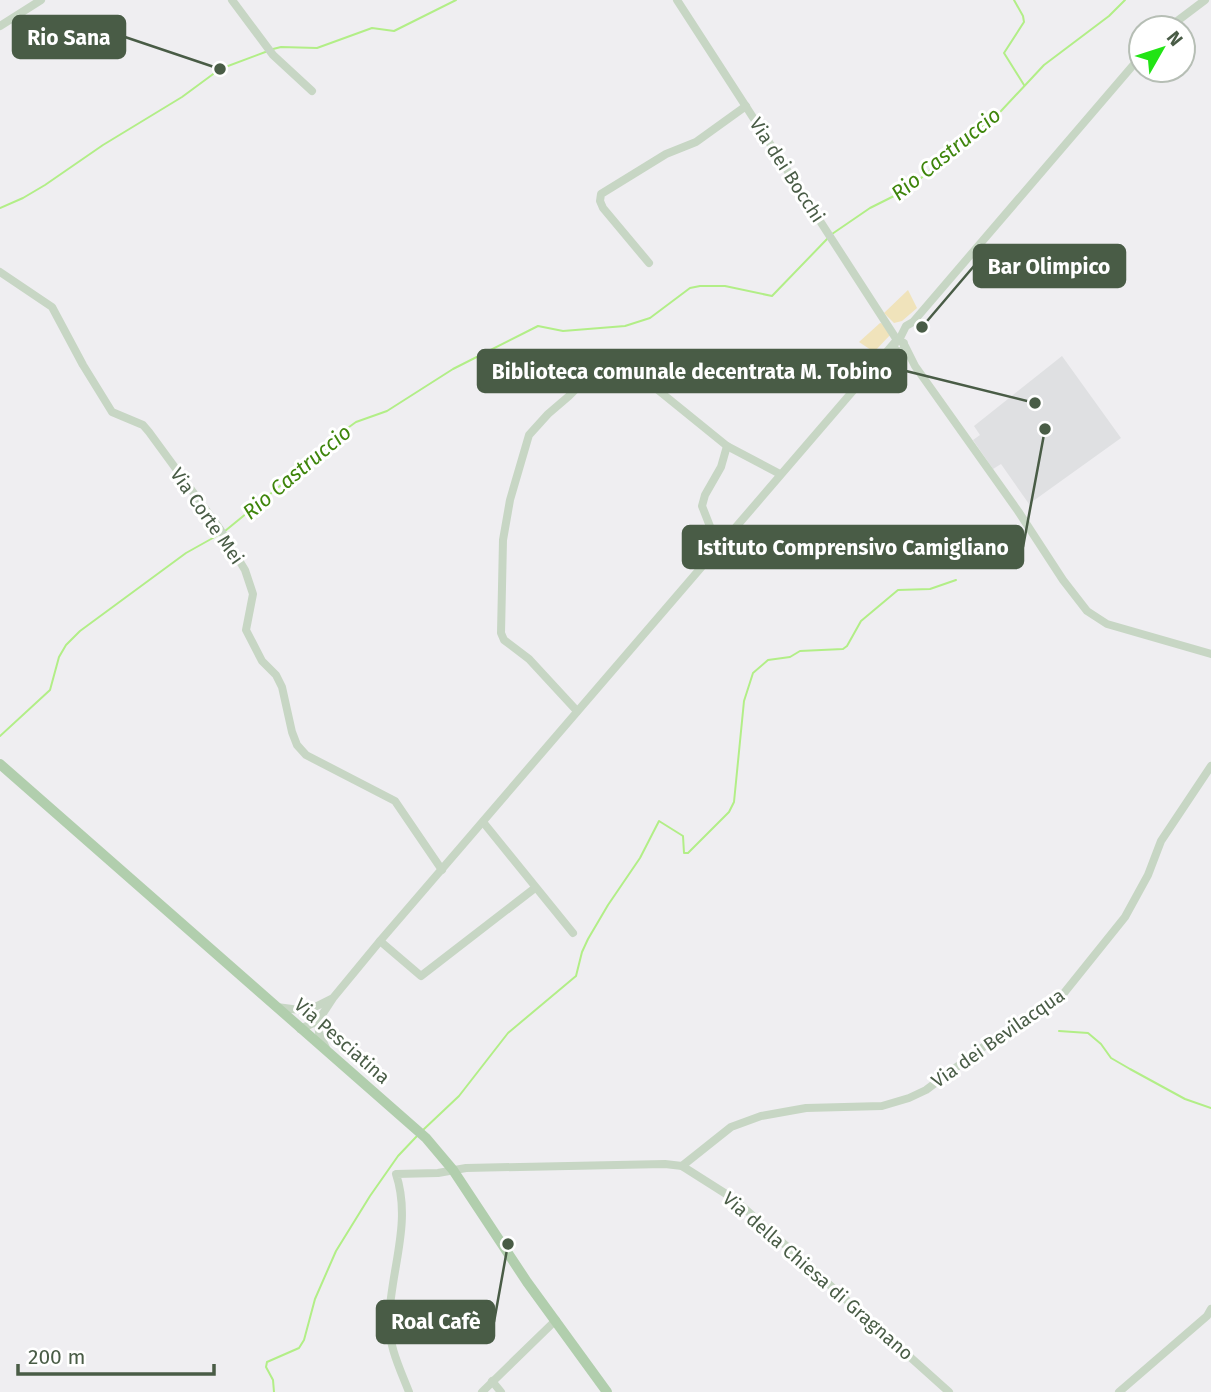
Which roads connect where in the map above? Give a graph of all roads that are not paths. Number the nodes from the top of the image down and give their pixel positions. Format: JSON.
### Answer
{"nodes":[{"id":1,"x":41,"y":0,"type":"edge"},
{"id":2,"x":232,"y":0,"type":"edge"},
{"id":3,"x":677,"y":0,"type":"edge"},
{"id":4,"x":1205,"y":0,"type":"edge"},
{"id":5,"x":1186,"y":14,"type":"edge"},
{"id":6,"x":0,"y":26,"type":"edge"},
{"id":7,"x":1127,"y":72,"type":"edge"},
{"id":8,"x":312,"y":91,"type":"dead end"},
{"id":9,"x":746,"y":106,"type":"junction"},
{"id":10,"x":649,"y":263,"type":"dead end"},
{"id":11,"x":0,"y":272,"type":"edge"},
{"id":12,"x":909,"y":324,"type":"junction"},
{"id":13,"x":889,"y":326,"type":"junction"},
{"id":14,"x":899,"y":345,"type":"junction"},
{"id":15,"x":727,"y":446,"type":"junction"},
{"id":16,"x":780,"y":474,"type":"junction"},
{"id":17,"x":716,"y":551,"type":"junction"},
{"id":18,"x":1211,"y":654,"type":"edge"},
{"id":19,"x":577,"y":712,"type":"junction"},
{"id":20,"x":0,"y":764,"type":"edge"},
{"id":21,"x":1211,"y":766,"type":"edge"},
{"id":22,"x":482,"y":822,"type":"junction"},
{"id":23,"x":442,"y":870,"type":"junction"},
{"id":24,"x":535,"y":888,"type":"junction"},
{"id":25,"x":573,"y":933,"type":"dead end"},
{"id":26,"x":380,"y":941,"type":"junction"},
{"id":27,"x":333,"y":998,"type":"junction"},
{"id":28,"x":275,"y":1007,"type":"junction"},
{"id":29,"x":307,"y":1011,"type":"junction"},
{"id":30,"x":318,"y":1021,"type":"junction"},
{"id":31,"x":300,"y":1029,"type":"junction"},
{"id":32,"x":329,"y":1054,"type":"junction"},
{"id":33,"x":682,"y":1166,"type":"junction"},
{"id":34,"x":453,"y":1170,"type":"junction"},
{"id":35,"x":1211,"y":1309,"type":"edge"},
{"id":36,"x":556,"y":1320,"type":"junction"},
{"id":37,"x":492,"y":1381,"type":"junction"},
{"id":38,"x":409,"y":1392,"type":"edge"},
{"id":39,"x":482,"y":1392,"type":"edge"},
{"id":40,"x":501,"y":1392,"type":"edge"},
{"id":41,"x":607,"y":1392,"type":"edge"},
{"id":42,"x":949,"y":1392,"type":"edge"},
{"id":43,"x":1119,"y":1392,"type":"edge"}],
"edges":[{"from":1,"to":6,"type":"street"},
{"from":2,"to":8,"type":"street"},
{"from":3,"to":9,"type":"street","name":"Via dei Bocchi"},
{"from":4,"to":5,"type":"street"},
{"from":7,"to":12,"type":"street"},
{"from":9,"to":10,"type":"street"},
{"from":9,"to":13,"type":"street","name":"Via dei Bocchi"},
{"from":11,"to":23,"type":"street","name":"Via Corte Mei"},
{"from":12,"to":13,"type":"street"},
{"from":12,"to":14,"type":"street"},
{"from":13,"to":14,"type":"street","name":"Via dei Bocchi"},
{"from":14,"to":16,"type":"street"},
{"from":14,"to":18,"type":"street","name":"Via dei Bocchi"},
{"from":15,"to":16,"type":"street"},
{"from":15,"to":17,"type":"street"},
{"from":15,"to":19,"type":"street"},
{"from":16,"to":17,"type":"street"},
{"from":17,"to":19,"type":"street"},
{"from":19,"to":22,"type":"street"},
{"from":20,"to":28,"type":"main road","name":"Via Pesciatina"},
{"from":21,"to":33,"type":"street","name":"Via dei Bevilacqua"},
{"from":22,"to":23,"type":"street"},
{"from":22,"to":24,"type":"street"},
{"from":23,"to":26,"type":"street"},
{"from":24,"to":25,"type":"street"},
{"from":24,"to":26,"type":"street"},
{"from":26,"to":27,"type":"street"},
{"from":27,"to":29,"type":"street"},
{"from":27,"to":30,"type":"street"},
{"from":28,"to":29,"type":"street"},
{"from":28,"to":31,"type":"main road","name":"Via Pesciatina"},
{"from":29,"to":31,"type":"street"},
{"from":30,"to":31,"type":"street"},
{"from":30,"to":32,"type":"street"},
{"from":31,"to":32,"type":"main road","name":"Via Pesciatina"},
{"from":32,"to":34,"type":"main road","name":"Via Pesciatina"},
{"from":33,"to":34,"type":"street"},
{"from":33,"to":42,"type":"street","name":"Via della Chiesa di Gragnano"},
{"from":34,"to":36,"type":"main road","name":"Via Pesciatina"},
{"from":34,"to":38,"type":"street"},
{"from":35,"to":43,"type":"street"},
{"from":36,"to":37,"type":"street"},
{"from":36,"to":41,"type":"main road","name":"Via Pesciatina"},
{"from":37,"to":39,"type":"street"},
{"from":37,"to":40,"type":"street"}]}
